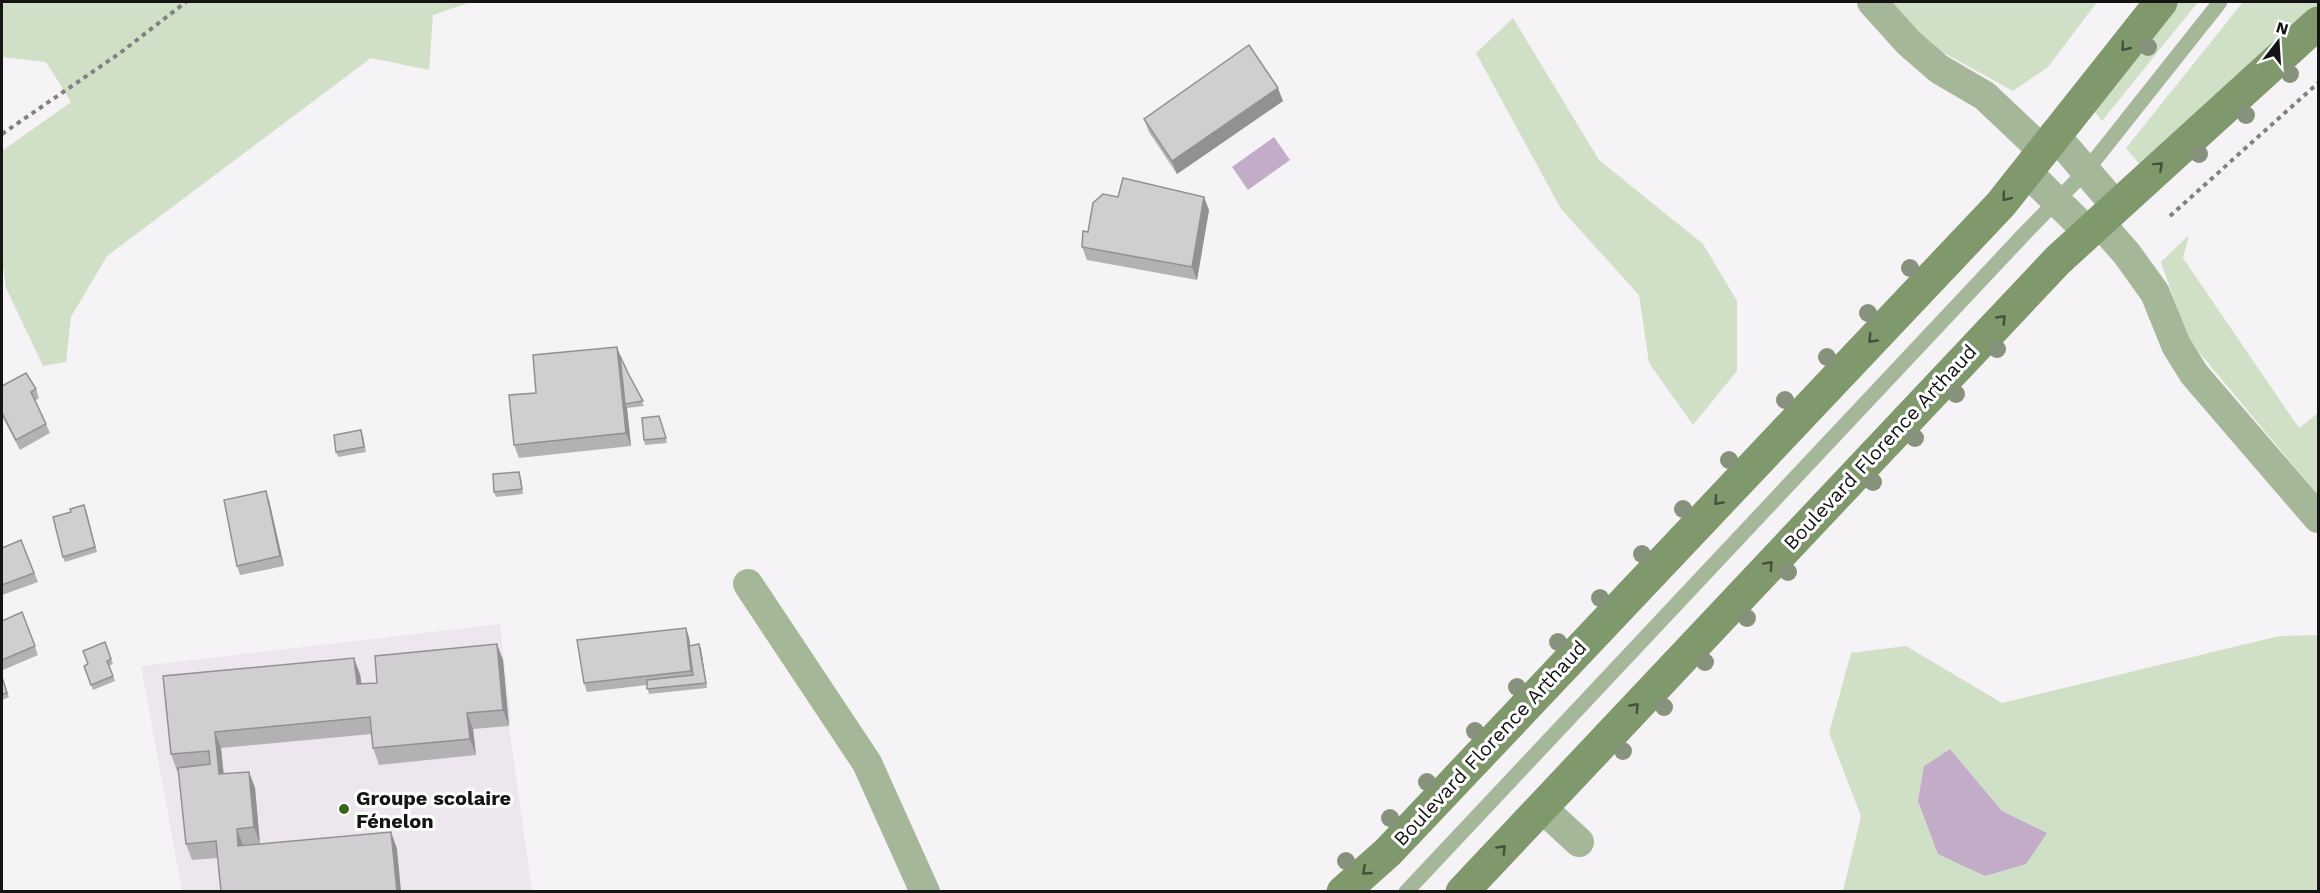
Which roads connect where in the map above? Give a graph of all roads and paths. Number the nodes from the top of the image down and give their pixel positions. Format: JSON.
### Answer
{"nodes":[{"id":1,"x":186,"y":2,"type":"edge"},
{"id":2,"x":1872,"y":2,"type":"edge"},
{"id":3,"x":2161,"y":2,"type":"edge"},
{"id":4,"x":2220,"y":2,"type":"edge"},
{"id":5,"x":2319,"y":23,"type":"edge"},
{"id":6,"x":2319,"y":83,"type":"edge"},
{"id":7,"x":2,"y":134,"type":"edge"},
{"id":8,"x":2041,"y":152,"type":"junction"},
{"id":9,"x":2086,"y":171,"type":"junction"},
{"id":10,"x":2057,"y":200,"type":"junction"},
{"id":11,"x":2170,"y":216,"type":"dead end"},
{"id":12,"x":2102,"y":220,"type":"junction"},
{"id":13,"x":2319,"y":519,"type":"edge"},
{"id":14,"x":748,"y":584,"type":"dead end"},
{"id":15,"x":1541,"y":807,"type":"junction"},
{"id":16,"x":1579,"y":842,"type":"dead end"},
{"id":17,"x":925,"y":891,"type":"edge"},
{"id":18,"x":1343,"y":891,"type":"edge"},
{"id":19,"x":1406,"y":891,"type":"edge"},
{"id":20,"x":1462,"y":891,"type":"edge"}],
"edges":[{"from":1,"to":7,"type":"path"},
{"from":2,"to":8,"type":"street"},
{"from":3,"to":8,"type":"street","name":"Boulevard Florence Arthaud","one_way":true},
{"from":4,"to":9,"type":"lane","name":"Boulevard Florence Arthaud"},
{"from":12,"to":5,"type":"street","name":"Boulevard Florence Arthaud","one_way":true},
{"from":6,"to":11,"type":"path"},
{"from":8,"to":9,"type":"street"},
{"from":8,"to":10,"type":"street"},
{"from":8,"to":18,"type":"street","name":"Boulevard Florence Arthaud","one_way":true},
{"from":9,"to":10,"type":"lane","name":"Boulevard Florence Arthaud"},
{"from":9,"to":12,"type":"street"},
{"from":10,"to":12,"type":"street"},
{"from":10,"to":19,"type":"lane","name":"Boulevard Florence Arthaud"},
{"from":12,"to":13,"type":"street"},
{"from":15,"to":12,"type":"street","name":"Boulevard Florence Arthaud","one_way":true},
{"from":14,"to":17,"type":"street"},
{"from":15,"to":16,"type":"street"},
{"from":20,"to":15,"type":"street","name":"Boulevard Florence Arthaud","one_way":true}]}
